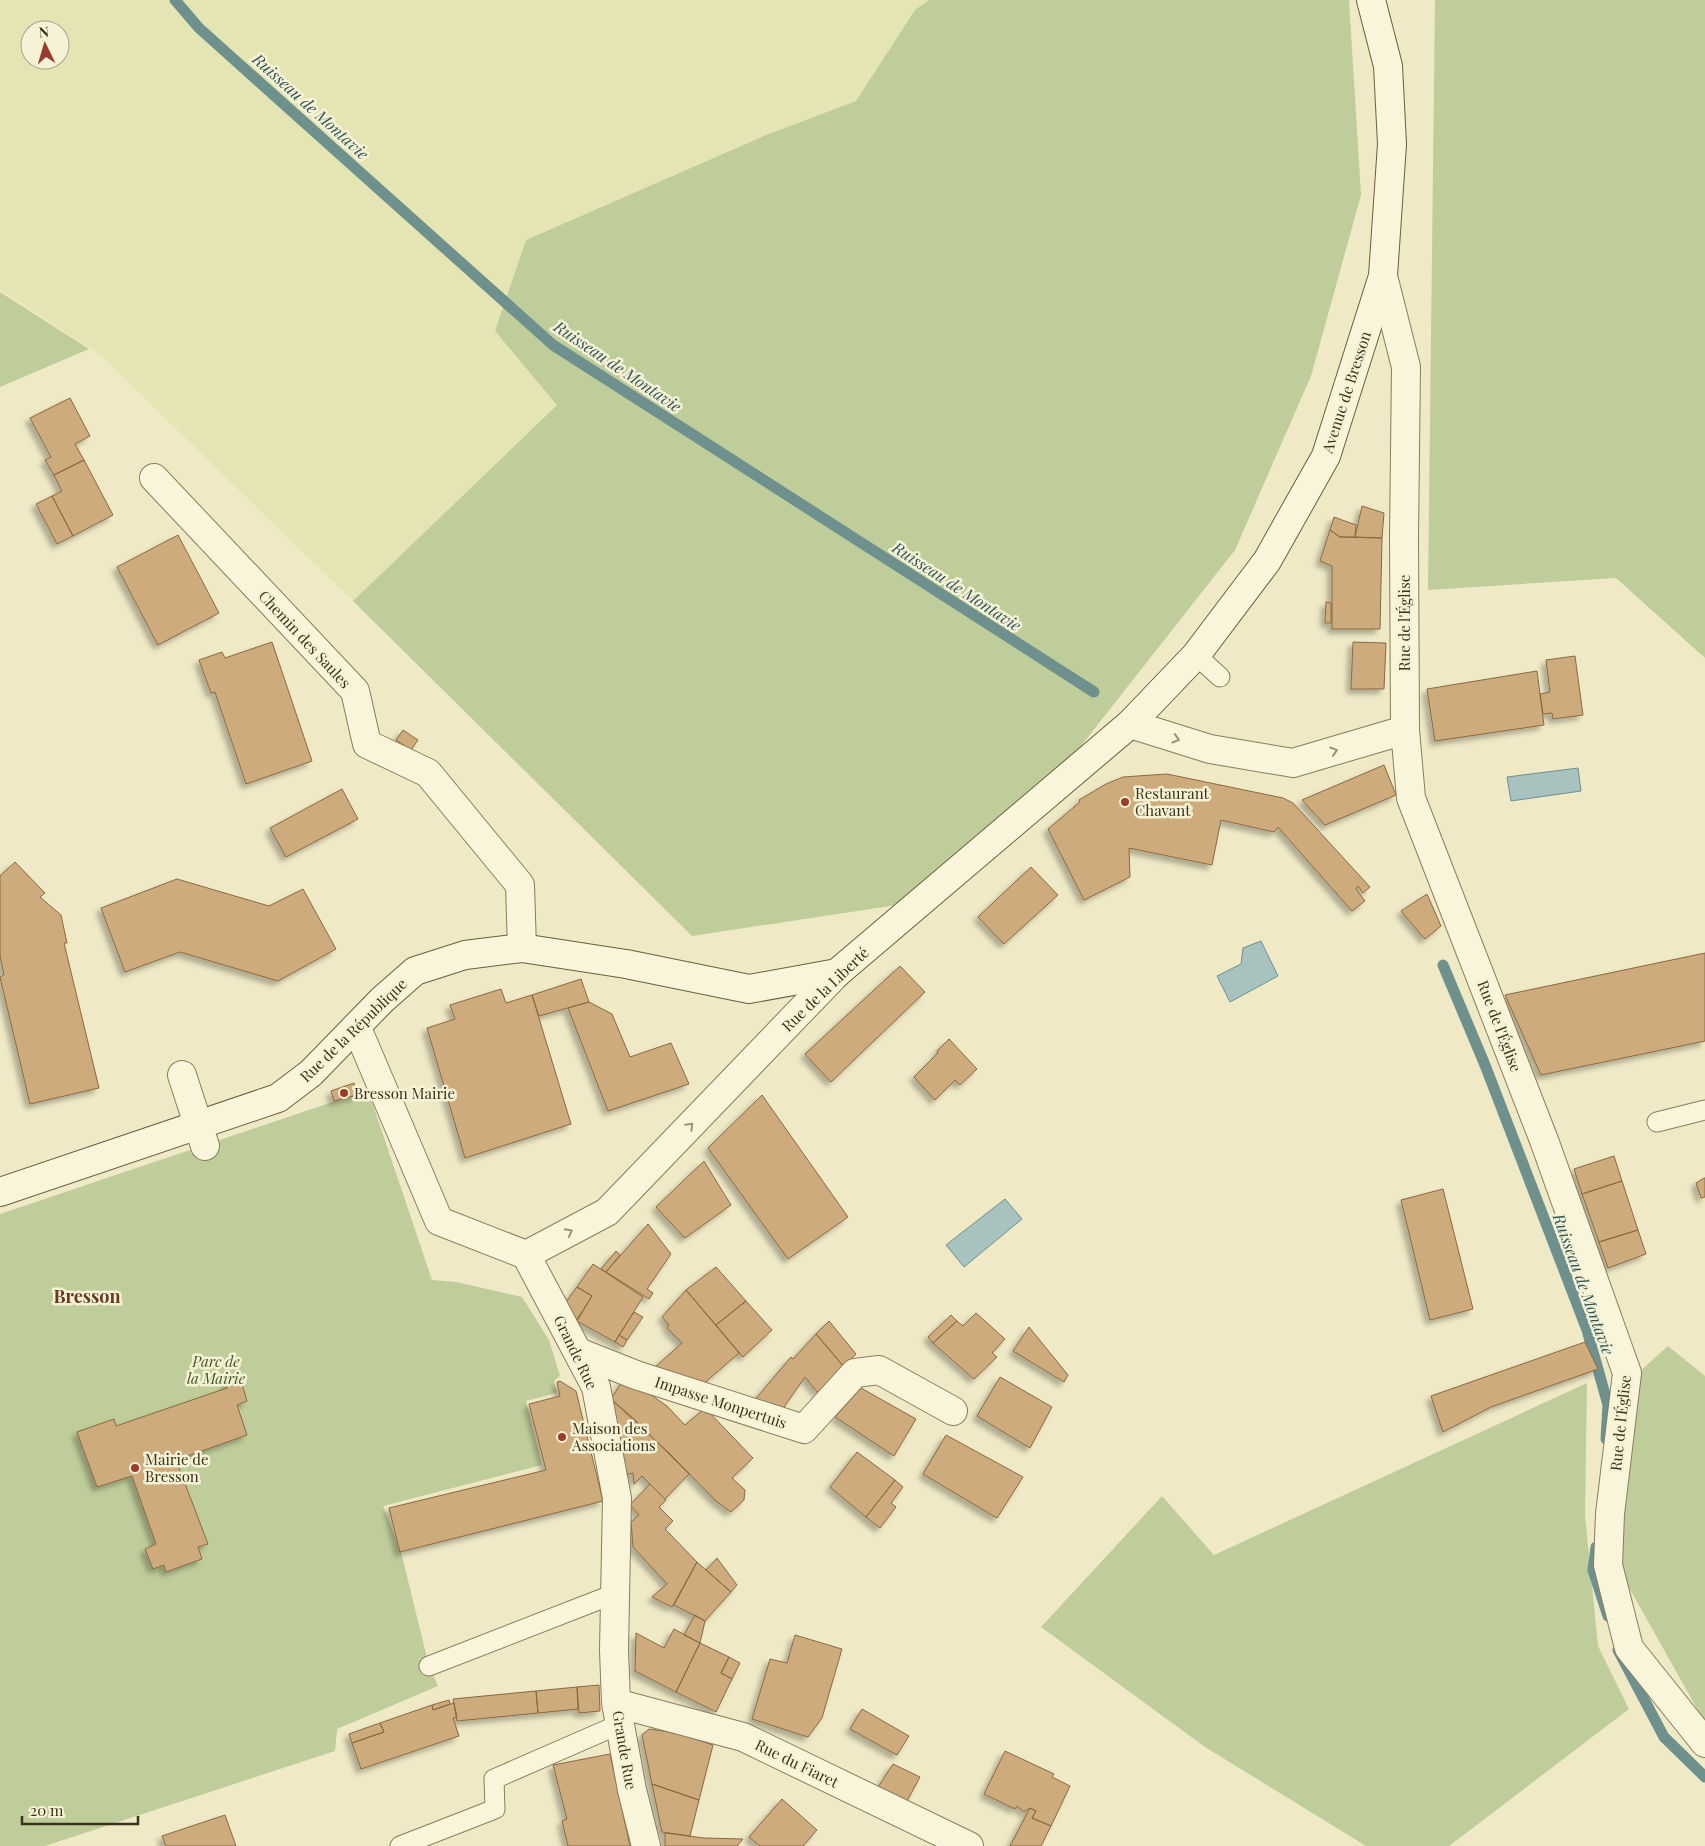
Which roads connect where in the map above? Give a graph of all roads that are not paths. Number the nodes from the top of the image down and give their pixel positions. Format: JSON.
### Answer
{"nodes":[{"id":1,"x":1371,"y":0,"type":"edge"},
{"id":2,"x":1383,"y":276,"type":"junction"},
{"id":3,"x":154,"y":478,"type":"dead end"},
{"id":4,"x":1196,"y":655,"type":"junction"},
{"id":5,"x":1220,"y":677,"type":"dead end"},
{"id":6,"x":1130,"y":724,"type":"junction"},
{"id":7,"x":1405,"y":730,"type":"junction"},
{"id":8,"x":522,"y":948,"type":"junction"},
{"id":9,"x":837,"y":973,"type":"junction"},
{"id":10,"x":357,"y":1028,"type":"junction"},
{"id":11,"x":182,"y":1075,"type":"dead end"},
{"id":12,"x":1705,"y":1110,"type":"edge"},
{"id":13,"x":1657,"y":1122,"type":"dead end"},
{"id":14,"x":202,"y":1136,"type":"junction"},
{"id":15,"x":0,"y":1192,"type":"edge"},
{"id":16,"x":526,"y":1255,"type":"junction"},
{"id":17,"x":578,"y":1352,"type":"junction"},
{"id":18,"x":953,"y":1412,"type":"dead end"},
{"id":19,"x":614,"y":1594,"type":"junction"},
{"id":20,"x":429,"y":1666,"type":"dead end"},
{"id":21,"x":618,"y":1713,"type":"junction"},
{"id":22,"x":1705,"y":1743,"type":"edge"},
{"id":23,"x":400,"y":1846,"type":"edge"},
{"id":24,"x":646,"y":1846,"type":"edge"},
{"id":25,"x":969,"y":1846,"type":"edge"}],
"edges":[{"from":1,"to":2,"type":"street","name":"Avenue de Bresson"},
{"from":2,"to":4,"type":"street","name":"Avenue de Bresson"},
{"from":2,"to":7,"type":"street","name":"Rue de l'Église"},
{"from":3,"to":8,"type":"street","name":"Chemin des Saules"},
{"from":4,"to":5,"type":"lane"},
{"from":4,"to":6,"type":"street","name":"Avenue de Bresson"},
{"from":6,"to":7,"type":"street","one_way":true},
{"from":6,"to":9,"type":"street","name":"Rue de la Liberté"},
{"from":7,"to":22,"type":"street","name":"Rue de l'Église"},
{"from":8,"to":9,"type":"street","name":"Rue de la République"},
{"from":8,"to":10,"type":"street","name":"Rue de la République"},
{"from":16,"to":9,"type":"street","name":"Rue de la Liberté","one_way":true},
{"from":10,"to":14,"type":"street","name":"Rue de la République"},
{"from":10,"to":16,"type":"street"},
{"from":11,"to":14,"type":"street"},
{"from":12,"to":13,"type":"lane"},
{"from":14,"to":15,"type":"street","name":"Rue de la République"},
{"from":16,"to":17,"type":"street","name":"Grande Rue"},
{"from":17,"to":18,"type":"street","name":"Impasse Monpertuis"},
{"from":17,"to":19,"type":"street","name":"Grande Rue"},
{"from":19,"to":20,"type":"lane"},
{"from":19,"to":21,"type":"street","name":"Grande Rue"},
{"from":21,"to":23,"type":"lane"},
{"from":21,"to":24,"type":"street","name":"Grande Rue"},
{"from":21,"to":25,"type":"street","name":"Rue du Fiaret"}]}
